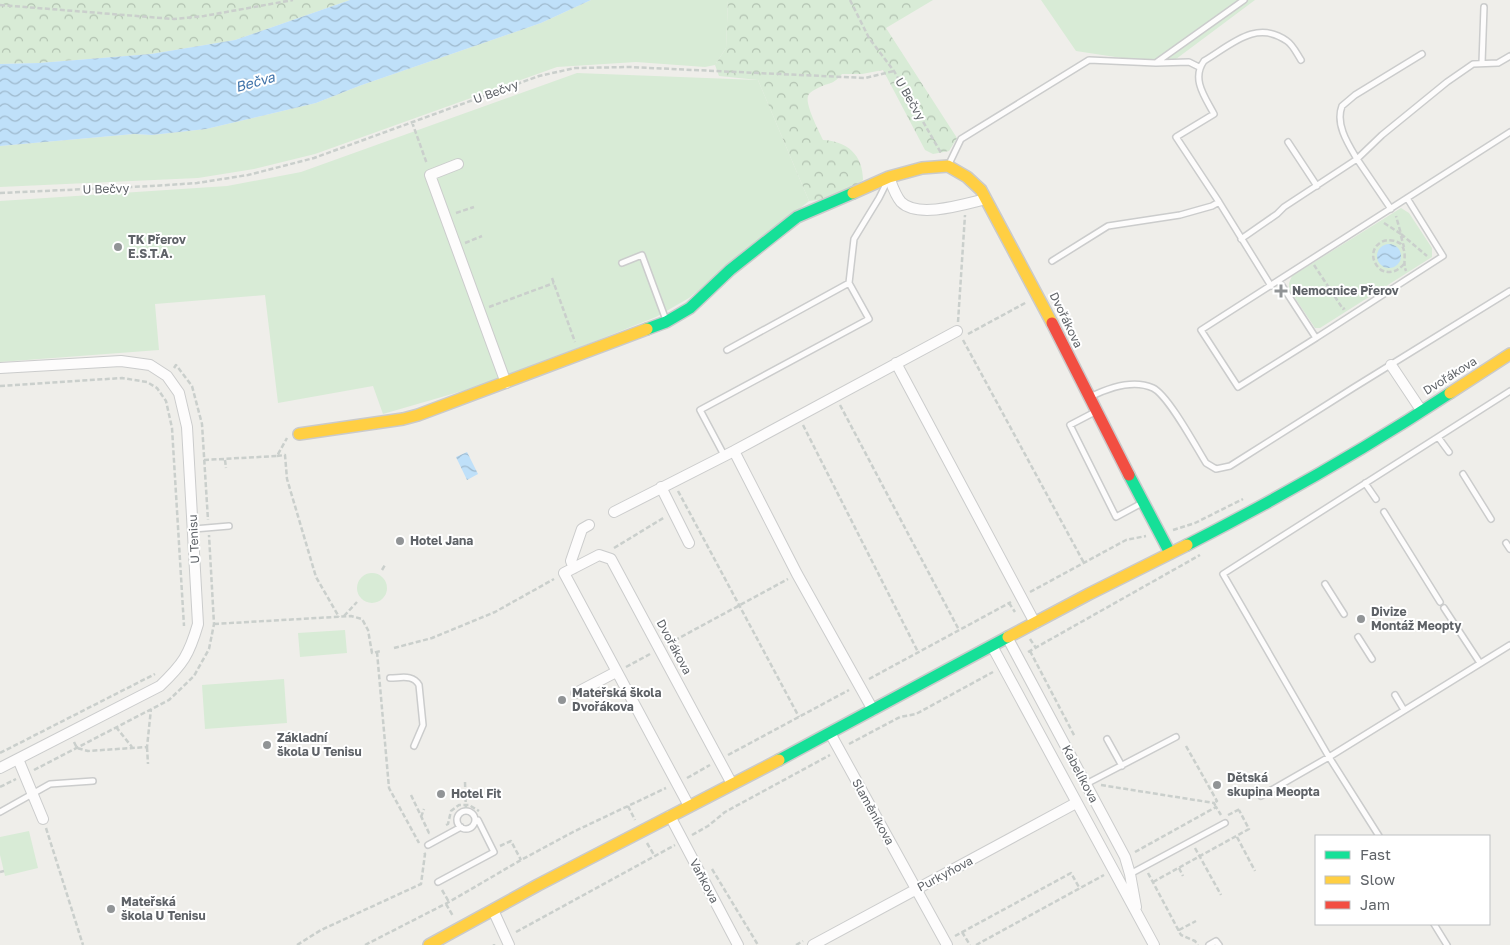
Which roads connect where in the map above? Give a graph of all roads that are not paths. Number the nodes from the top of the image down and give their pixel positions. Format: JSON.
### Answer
{"nodes":[{"id":1,"x":1244,"y":0,"type":"edge"},
{"id":2,"x":1484,"y":8,"type":"dead end"},
{"id":3,"x":1422,"y":54,"type":"dead end"},
{"id":4,"x":1510,"y":56,"type":"edge"},
{"id":5,"x":1301,"y":60,"type":"dead end"},
{"id":6,"x":1156,"y":63,"type":"junction"},
{"id":7,"x":1482,"y":63,"type":"junction"},
{"id":8,"x":1199,"y":67,"type":"junction"},
{"id":9,"x":1510,"y":132,"type":"edge"},
{"id":10,"x":1288,"y":142,"type":"dead end"},
{"id":11,"x":1358,"y":159,"type":"junction"},
{"id":12,"x":458,"y":164,"type":"dead end"},
{"id":13,"x":948,"y":166,"type":"junction"},
{"id":14,"x":889,"y":177,"type":"junction"},
{"id":15,"x":1317,"y":186,"type":"junction"},
{"id":16,"x":1407,"y":198,"type":"junction"},
{"id":17,"x":986,"y":199,"type":"junction"},
{"id":18,"x":1219,"y":202,"type":"junction"},
{"id":19,"x":1391,"y":209,"type":"junction"},
{"id":20,"x":1242,"y":239,"type":"junction"},
{"id":21,"x":1052,"y":261,"type":"dead end"},
{"id":22,"x":622,"y":263,"type":"dead end"},
{"id":23,"x":1280,"y":281,"type":"junction"},
{"id":24,"x":849,"y":283,"type":"junction"},
{"id":25,"x":1271,"y":286,"type":"junction"},
{"id":26,"x":1510,"y":291,"type":"edge"},
{"id":27,"x":666,"y":322,"type":"junction"},
{"id":28,"x":957,"y":331,"type":"road end"},
{"id":29,"x":1316,"y":338,"type":"junction"},
{"id":30,"x":727,"y":350,"type":"dead end"},
{"id":31,"x":1510,"y":354,"type":"edge"},
{"id":32,"x":896,"y":363,"type":"junction"},
{"id":33,"x":1390,"y":365,"type":"junction"},
{"id":34,"x":0,"y":368,"type":"edge"},
{"id":35,"x":506,"y":383,"type":"junction"},
{"id":36,"x":1510,"y":391,"type":"edge"},
{"id":37,"x":1089,"y":397,"type":"junction"},
{"id":38,"x":1422,"y":410,"type":"junction"},
{"id":39,"x":1096,"y":412,"type":"junction"},
{"id":40,"x":294,"y":435,"type":"road end"},
{"id":41,"x":1438,"y":437,"type":"junction"},
{"id":42,"x":1449,"y":452,"type":"dead end"},
{"id":43,"x":729,"y":453,"type":"junction"},
{"id":44,"x":1463,"y":474,"type":"dead end"},
{"id":45,"x":1366,"y":483,"type":"junction"},
{"id":46,"x":661,"y":487,"type":"junction"},
{"id":47,"x":1376,"y":499,"type":"dead end"},
{"id":48,"x":1143,"y":503,"type":"junction"},
{"id":49,"x":614,"y":512,"type":"dead end"},
{"id":50,"x":1384,"y":512,"type":"dead end"},
{"id":51,"x":1491,"y":519,"type":"dead end"},
{"id":52,"x":589,"y":525,"type":"dead end"},
{"id":53,"x":229,"y":526,"type":"dead end"},
{"id":54,"x":194,"y":529,"type":"junction"},
{"id":55,"x":689,"y":543,"type":"dead end"},
{"id":56,"x":1506,"y":543,"type":"dead end"},
{"id":57,"x":1510,"y":549,"type":"edge"},
{"id":58,"x":1170,"y":553,"type":"junction"},
{"id":59,"x":574,"y":568,"type":"junction"},
{"id":60,"x":1325,"y":584,"type":"dead end"},
{"id":61,"x":1440,"y":602,"type":"dead end"},
{"id":62,"x":1444,"y":608,"type":"dead end"},
{"id":63,"x":1344,"y":614,"type":"dead end"},
{"id":64,"x":1035,"y":623,"type":"junction"},
{"id":65,"x":1007,"y":637,"type":"junction"},
{"id":66,"x":1358,"y":637,"type":"dead end"},
{"id":67,"x":1510,"y":645,"type":"edge"},
{"id":68,"x":992,"y":646,"type":"junction"},
{"id":69,"x":1372,"y":659,"type":"dead end"},
{"id":70,"x":1480,"y":663,"type":"junction"},
{"id":71,"x":616,"y":672,"type":"junction"},
{"id":72,"x":390,"y":678,"type":"dead end"},
{"id":73,"x":576,"y":693,"type":"dead end"},
{"id":74,"x":1395,"y":695,"type":"dead end"},
{"id":75,"x":873,"y":710,"type":"junction"},
{"id":76,"x":1404,"y":710,"type":"junction"},
{"id":77,"x":830,"y":733,"type":"junction"},
{"id":78,"x":1176,"y":736,"type":"dead end"},
{"id":79,"x":1107,"y":739,"type":"dead end"},
{"id":80,"x":414,"y":746,"type":"dead end"},
{"id":81,"x":1329,"y":757,"type":"junction"},
{"id":82,"x":18,"y":759,"type":"junction"},
{"id":83,"x":1122,"y":766,"type":"junction"},
{"id":84,"x":0,"y":768,"type":"edge"},
{"id":85,"x":93,"y":781,"type":"dead end"},
{"id":86,"x":732,"y":784,"type":"junction"},
{"id":87,"x":1086,"y":785,"type":"junction"},
{"id":88,"x":32,"y":794,"type":"junction"},
{"id":89,"x":1262,"y":796,"type":"dead end"},
{"id":90,"x":1076,"y":803,"type":"junction"},
{"id":91,"x":689,"y":806,"type":"junction"},
{"id":92,"x":0,"y":812,"type":"edge"},
{"id":93,"x":670,"y":816,"type":"junction"},
{"id":94,"x":43,"y":819,"type":"road end"},
{"id":95,"x":476,"y":820,"type":"junction"},
{"id":96,"x":1225,"y":823,"type":"dead end"},
{"id":97,"x":461,"y":827,"type":"junction"},
{"id":98,"x":1378,"y":835,"type":"edge"},
{"id":99,"x":428,"y":845,"type":"dead end"},
{"id":100,"x":1130,"y":874,"type":"junction"},
{"id":101,"x":1119,"y":881,"type":"junction"},
{"id":102,"x":438,"y":882,"type":"road end"},
{"id":103,"x":916,"y":890,"type":"junction"},
{"id":104,"x":493,"y":910,"type":"junction"},
{"id":105,"x":1138,"y":916,"type":"junction"},
{"id":106,"x":1435,"y":925,"type":"edge"},
{"id":107,"x":950,"y":941,"type":"edge"},
{"id":108,"x":429,"y":945,"type":"edge"},
{"id":109,"x":509,"y":945,"type":"edge"},
{"id":110,"x":738,"y":945,"type":"edge"},
{"id":111,"x":813,"y":945,"type":"edge"},
{"id":112,"x":1154,"y":945,"type":"edge"},
{"id":113,"x":1209,"y":945,"type":"edge"},
{"id":114,"x":1218,"y":945,"type":"edge"},
{"id":115,"x":1447,"y":945,"type":"edge"}],
"edges":[{"from":1,"to":6,"type":"lane"},
{"from":2,"to":7,"type":"lane"},
{"from":3,"to":11,"type":"lane"},
{"from":4,"to":7,"type":"lane"},
{"from":5,"to":8,"type":"lane"},
{"from":6,"to":8,"type":"lane"},
{"from":6,"to":13,"type":"lane"},
{"from":7,"to":11,"type":"lane"},
{"from":8,"to":18,"type":"lane"},
{"from":9,"to":16,"type":"lane"},
{"from":10,"to":15,"type":"lane"},
{"from":11,"to":15,"type":"lane"},
{"from":11,"to":19,"type":"lane"},
{"from":12,"to":35,"type":"street"},
{"from":13,"to":14,"type":"main road"},
{"from":13,"to":17,"type":"main road","name":"Dvořákova"},
{"from":14,"to":17,"type":"street"},
{"from":14,"to":24,"type":"lane"},
{"from":14,"to":27,"type":"main road"},
{"from":15,"to":20,"type":"lane"},
{"from":16,"to":19,"type":"lane"},
{"from":16,"to":29,"type":"lane"},
{"from":17,"to":37,"type":"main road","name":"Dvořákova"},
{"from":18,"to":20,"type":"lane"},
{"from":18,"to":21,"type":"lane"},
{"from":19,"to":23,"type":"lane"},
{"from":20,"to":25,"type":"lane"},
{"from":22,"to":27,"type":"lane"},
{"from":23,"to":25,"type":"lane"},
{"from":23,"to":29,"type":"lane"},
{"from":24,"to":30,"type":"lane"},
{"from":24,"to":43,"type":"lane"},
{"from":25,"to":29,"type":"lane"},
{"from":26,"to":33,"type":"lane"},
{"from":27,"to":35,"type":"main road"},
{"from":28,"to":32,"type":"street"},
{"from":31,"to":38,"type":"main road","name":"Dvořákova"},
{"from":32,"to":43,"type":"street"},
{"from":32,"to":64,"type":"street"},
{"from":33,"to":37,"type":"lane"},
{"from":33,"to":38,"type":"street"},
{"from":34,"to":54,"type":"street","name":"U Tenisu"},
{"from":35,"to":40,"type":"main road"},
{"from":36,"to":41,"type":"lane"},
{"from":37,"to":39,"type":"main road","name":"Dvořákova"},
{"from":38,"to":58,"type":"main road","name":"Dvořákova"},
{"from":39,"to":48,"type":"main road","name":"Dvořákova"},
{"from":39,"to":48,"type":"lane"},
{"from":41,"to":42,"type":"lane"},
{"from":41,"to":45,"type":"lane"},
{"from":43,"to":46,"type":"street"},
{"from":43,"to":75,"type":"street"},
{"from":44,"to":51,"type":"lane"},
{"from":45,"to":47,"type":"lane"},
{"from":45,"to":81,"type":"lane"},
{"from":46,"to":49,"type":"street"},
{"from":46,"to":55,"type":"street"},
{"from":48,"to":58,"type":"main road","name":"Dvořákova"},
{"from":50,"to":61,"type":"lane"},
{"from":52,"to":59,"type":"street"},
{"from":53,"to":54,"type":"lane"},
{"from":54,"to":82,"type":"street","name":"U Tenisu"},
{"from":56,"to":57,"type":"lane"},
{"from":58,"to":64,"type":"main road","name":"Dvořákova"},
{"from":59,"to":71,"type":"street"},
{"from":59,"to":86,"type":"street","name":"Dvořákova"},
{"from":60,"to":63,"type":"lane"},
{"from":62,"to":70,"type":"lane"},
{"from":64,"to":65,"type":"main road","name":"Dvořákova"},
{"from":65,"to":68,"type":"main road","name":"Dvořákova"},
{"from":65,"to":87,"type":"street","name":"Kabelíkova"},
{"from":66,"to":69,"type":"lane"},
{"from":67,"to":70,"type":"lane"},
{"from":68,"to":75,"type":"main road","name":"Dvořákova"},
{"from":68,"to":90,"type":"street","name":"Kabelíkova"},
{"from":70,"to":76,"type":"lane"},
{"from":71,"to":73,"type":"street"},
{"from":71,"to":91,"type":"street"},
{"from":72,"to":80,"type":"lane"},
{"from":74,"to":76,"type":"lane"},
{"from":75,"to":77,"type":"main road","name":"Dvořákova"},
{"from":76,"to":81,"type":"lane"},
{"from":77,"to":86,"type":"main road","name":"Dvořákova"},
{"from":77,"to":103,"type":"street","name":"Slaměníkova"},
{"from":78,"to":83,"type":"lane"},
{"from":79,"to":83,"type":"lane"},
{"from":81,"to":89,"type":"lane"},
{"from":81,"to":98,"type":"lane"},
{"from":82,"to":84,"type":"street","name":"U Tenisu"},
{"from":82,"to":88,"type":"street"},
{"from":83,"to":87,"type":"lane"},
{"from":85,"to":88,"type":"lane"},
{"from":86,"to":91,"type":"main road","name":"Dvořákova"},
{"from":87,"to":100,"type":"street","name":"Kabelíkova"},
{"from":88,"to":92,"type":"lane"},
{"from":88,"to":94,"type":"street"},
{"from":90,"to":101,"type":"street","name":"Kabelíkova"},
{"from":90,"to":103,"type":"street","name":"Purkyňova"},
{"from":91,"to":93,"type":"main road","name":"Dvořákova"},
{"from":93,"to":104,"type":"main road","name":"Dvořákova"},
{"from":93,"to":110,"type":"street","name":"Vaňkova"},
{"from":95,"to":97,"type":"lane"},
{"from":95,"to":97,"type":"lane"},
{"from":95,"to":102,"type":"lane"},
{"from":96,"to":100,"type":"lane"},
{"from":97,"to":99,"type":"lane"},
{"from":100,"to":101,"type":"street"},
{"from":100,"to":105,"type":"street","name":"Kabelíkova"},
{"from":101,"to":105,"type":"street","name":"Kabelíkova"},
{"from":103,"to":107,"type":"street","name":"Slaměníkova"},
{"from":103,"to":111,"type":"street","name":"Purkyňova"},
{"from":104,"to":108,"type":"main road","name":"Dvořákova"},
{"from":104,"to":109,"type":"street"},
{"from":105,"to":112,"type":"street","name":"Kabelíkova"},
{"from":106,"to":115,"type":"lane"},
{"from":113,"to":114,"type":"lane"}]}
